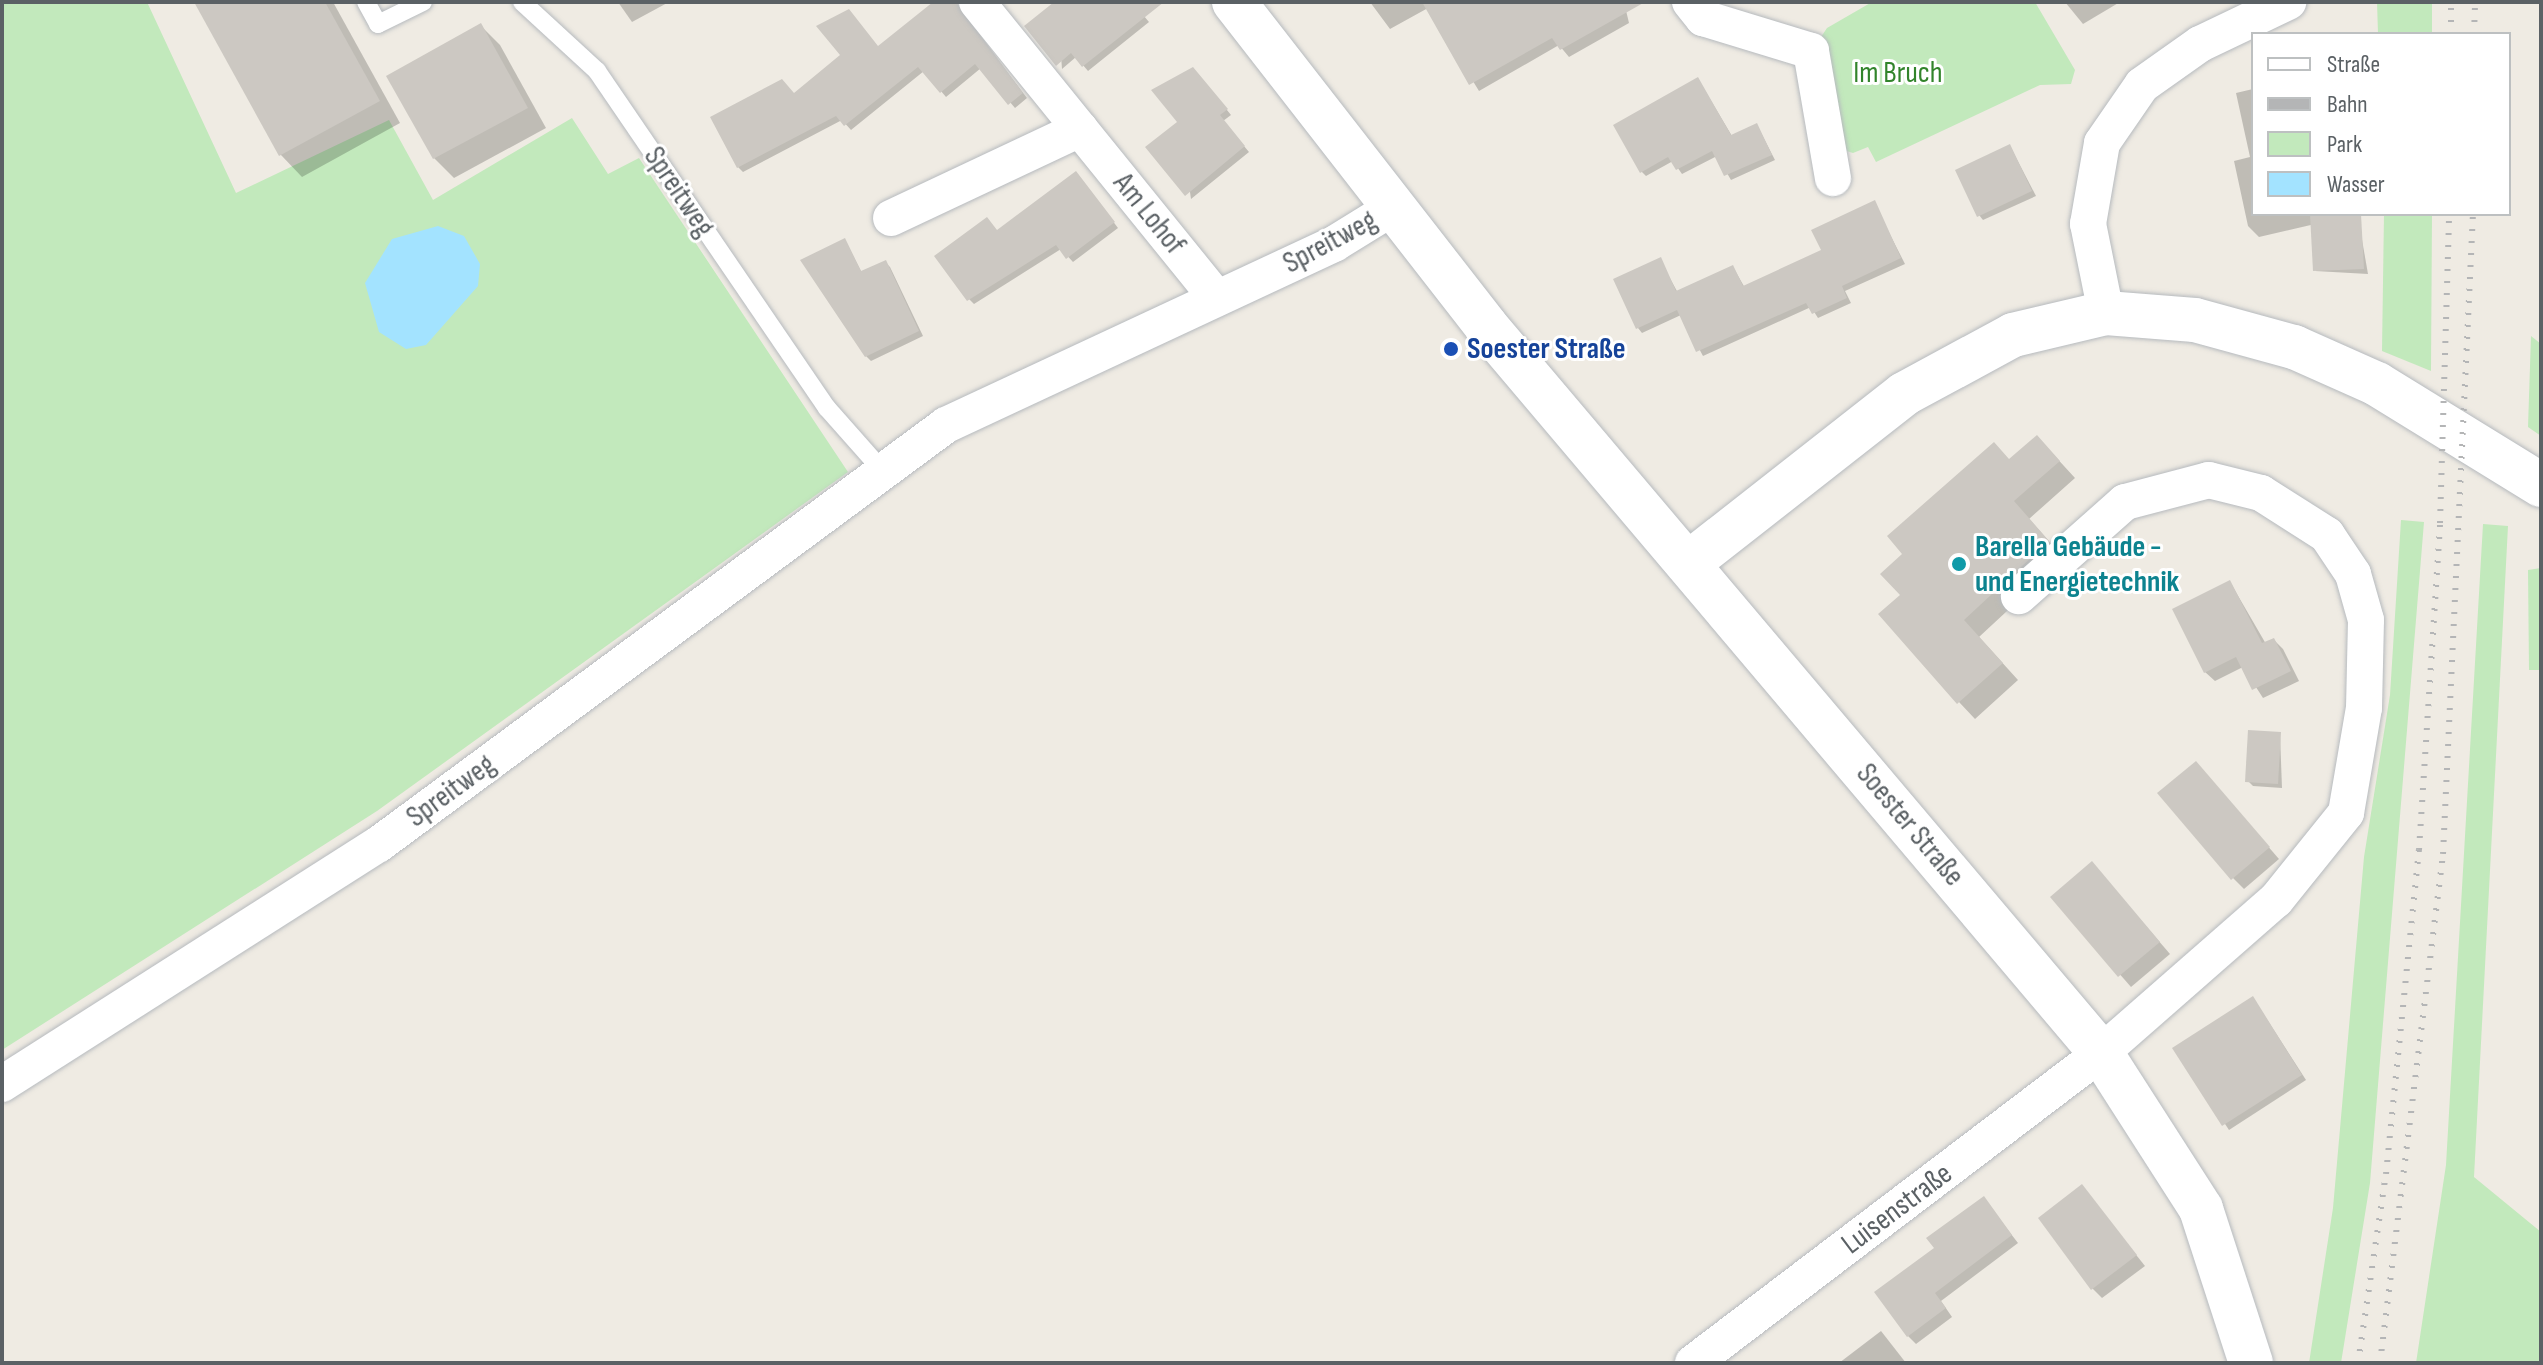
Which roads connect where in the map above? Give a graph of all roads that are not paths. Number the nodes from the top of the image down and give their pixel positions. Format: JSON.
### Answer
{"nodes":[{"id":1,"x":366,"y":2,"type":"edge"},
{"id":2,"x":423,"y":2,"type":"edge"},
{"id":3,"x":522,"y":2,"type":"edge"},
{"id":4,"x":977,"y":2,"type":"edge"},
{"id":5,"x":1234,"y":2,"type":"edge"},
{"id":6,"x":1690,"y":2,"type":"edge"},
{"id":7,"x":2288,"y":2,"type":"edge"},
{"id":8,"x":1080,"y":129,"type":"junction"},
{"id":9,"x":1833,"y":178,"type":"dead end"},
{"id":10,"x":1394,"y":207,"type":"junction"},
{"id":11,"x":891,"y":218,"type":"dead end"},
{"id":12,"x":1217,"y":298,"type":"junction"},
{"id":13,"x":2106,"y":313,"type":"junction"},
{"id":14,"x":881,"y":469,"type":"junction"},
{"id":15,"x":2541,"y":485,"type":"edge"},
{"id":16,"x":1690,"y":562,"type":"junction"},
{"id":17,"x":2019,"y":596,"type":"dead end"},
{"id":18,"x":2101,"y":1053,"type":"junction"},
{"id":19,"x":2,"y":1084,"type":"edge"},
{"id":20,"x":1693,"y":1363,"type":"edge"},
{"id":21,"x":2251,"y":1363,"type":"edge"}],
"edges":[{"from":1,"to":2,"type":"lane"},
{"from":3,"to":14,"type":"lane","name":"Spreitweg"},
{"from":4,"to":8,"type":"street","name":"Am Lohof"},
{"from":5,"to":10,"type":"street","name":"Soester Straße"},
{"from":6,"to":9,"type":"street"},
{"from":7,"to":13,"type":"street"},
{"from":8,"to":11,"type":"street"},
{"from":8,"to":12,"type":"street","name":"Am Lohof"},
{"from":10,"to":12,"type":"street","name":"Spreitweg"},
{"from":10,"to":16,"type":"street","name":"Soester Straße"},
{"from":12,"to":14,"type":"street","name":"Spreitweg"},
{"from":13,"to":15,"type":"street"},
{"from":13,"to":16,"type":"street"},
{"from":14,"to":19,"type":"street","name":"Spreitweg"},
{"from":16,"to":18,"type":"street","name":"Soester Straße"},
{"from":17,"to":18,"type":"street"},
{"from":18,"to":20,"type":"street","name":"Luisenstraße"},
{"from":18,"to":21,"type":"street","name":"Soester Straße"}]}
